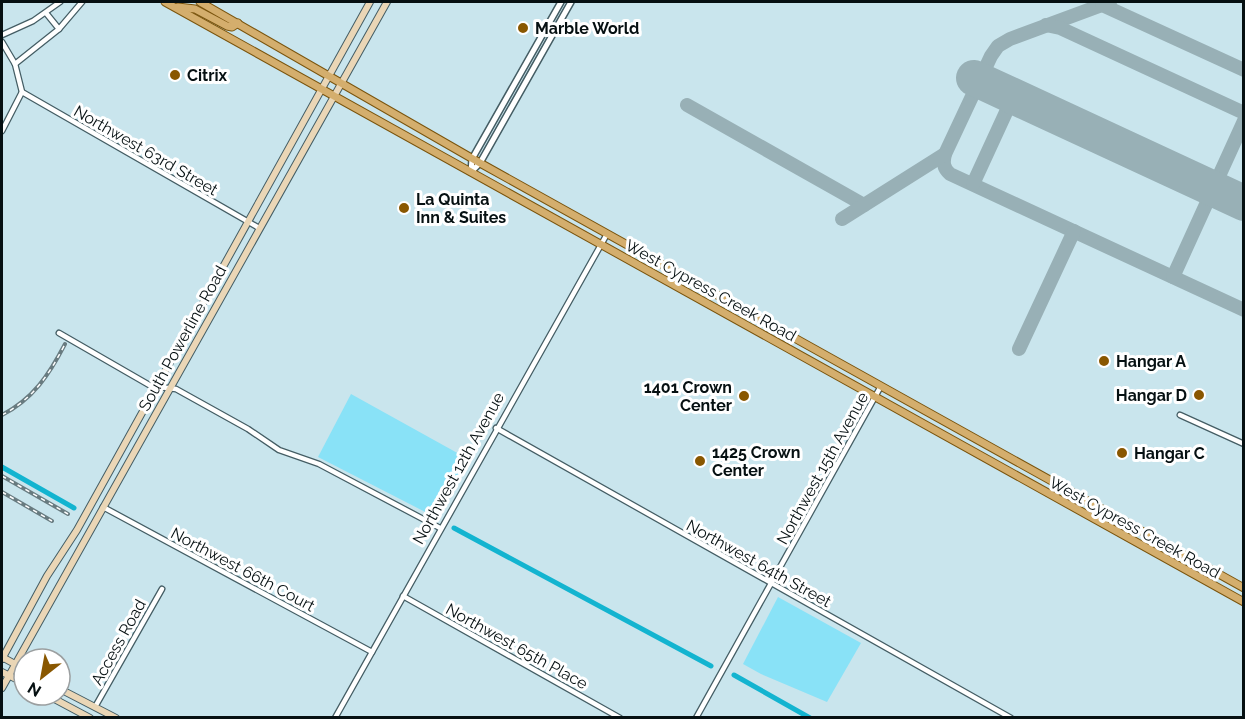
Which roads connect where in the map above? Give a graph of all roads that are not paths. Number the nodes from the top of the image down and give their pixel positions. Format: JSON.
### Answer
{"nodes":[{"id":1,"x":60,"y":2,"type":"edge"},
{"id":2,"x":82,"y":2,"type":"edge"},
{"id":3,"x":165,"y":2,"type":"edge"},
{"id":4,"x":200,"y":2,"type":"edge"},
{"id":5,"x":370,"y":2,"type":"edge"},
{"id":6,"x":387,"y":2,"type":"edge"},
{"id":7,"x":561,"y":2,"type":"edge"},
{"id":8,"x":570,"y":4,"type":"edge"},
{"id":9,"x":175,"y":7,"type":"junction"},
{"id":10,"x":46,"y":13,"type":"junction"},
{"id":11,"x":238,"y":23,"type":"junction"},
{"id":12,"x":59,"y":29,"type":"junction"},
{"id":13,"x":2,"y":34,"type":"edge"},
{"id":14,"x":2,"y":42,"type":"edge"},
{"id":15,"x":537,"y":45,"type":"junction"},
{"id":16,"x":544,"y":49,"type":"junction"},
{"id":17,"x":15,"y":64,"type":"junction"},
{"id":18,"x":329,"y":76,"type":"junction"},
{"id":19,"x":341,"y":84,"type":"junction"},
{"id":20,"x":321,"y":90,"type":"junction"},
{"id":21,"x":22,"y":92,"type":"junction"},
{"id":22,"x":334,"y":96,"type":"junction"},
{"id":23,"x":2,"y":131,"type":"edge"},
{"id":24,"x":472,"y":159,"type":"junction"},
{"id":25,"x":480,"y":163,"type":"junction"},
{"id":26,"x":471,"y":172,"type":"junction"},
{"id":27,"x":248,"y":222,"type":"junction"},
{"id":28,"x":259,"y":228,"type":"junction"},
{"id":29,"x":607,"y":233,"type":"junction"},
{"id":30,"x":601,"y":245,"type":"junction"},
{"id":31,"x":59,"y":333,"type":"dead end"},
{"id":32,"x":797,"y":339,"type":"junction"},
{"id":33,"x":775,"y":341,"type":"junction"},
{"id":34,"x":881,"y":386,"type":"junction"},
{"id":35,"x":157,"y":387,"type":"junction"},
{"id":36,"x":169,"y":388,"type":"junction"},
{"id":37,"x":875,"y":397,"type":"junction"},
{"id":38,"x":1180,"y":415,"type":"dead end"},
{"id":39,"x":496,"y":428,"type":"junction"},
{"id":40,"x":1244,"y":444,"type":"edge"},
{"id":41,"x":103,"y":507,"type":"junction"},
{"id":42,"x":440,"y":528,"type":"junction"},
{"id":43,"x":772,"y":584,"type":"junction"},
{"id":44,"x":1244,"y":588,"type":"edge"},
{"id":45,"x":162,"y":589,"type":"dead end"},
{"id":46,"x":403,"y":596,"type":"junction"},
{"id":47,"x":1244,"y":602,"type":"edge"},
{"id":48,"x":25,"y":647,"type":"edge"},
{"id":49,"x":372,"y":652,"type":"junction"},
{"id":50,"x":2,"y":658,"type":"edge"},
{"id":51,"x":12,"y":670,"type":"edge"},
{"id":52,"x":2,"y":672,"type":"edge"},
{"id":53,"x":9,"y":675,"type":"junction"},
{"id":54,"x":12,"y":677,"type":"edge"},
{"id":55,"x":2,"y":688,"type":"edge"},
{"id":56,"x":72,"y":695,"type":"edge"},
{"id":57,"x":70,"y":707,"type":"edge"},
{"id":58,"x":95,"y":707,"type":"junction"},
{"id":59,"x":90,"y":717,"type":"edge"},
{"id":60,"x":116,"y":717,"type":"edge"},
{"id":61,"x":334,"y":717,"type":"edge"},
{"id":62,"x":620,"y":717,"type":"edge"},
{"id":63,"x":696,"y":717,"type":"edge"},
{"id":64,"x":1011,"y":717,"type":"edge"}],
"edges":[{"from":1,"to":10,"type":"street"},
{"from":2,"to":12,"type":"street"},
{"from":3,"to":9,"type":"main road","name":"West Cypress Creek Road"},
{"from":4,"to":11,"type":"main road","name":"West Cypress Creek Road"},
{"from":5,"to":18,"type":"main road","name":"South Powerline Road"},
{"from":6,"to":19,"type":"main road","name":"South Powerline Road"},
{"from":7,"to":15,"type":"street"},
{"from":8,"to":16,"type":"street"},
{"from":9,"to":11,"type":"main road"},
{"from":9,"to":20,"type":"main road","name":"West Cypress Creek Road"},
{"from":10,"to":12,"type":"street"},
{"from":10,"to":13,"type":"street"},
{"from":11,"to":18,"type":"main road","name":"West Cypress Creek Road"},
{"from":12,"to":17,"type":"street"},
{"from":14,"to":17,"type":"street"},
{"from":15,"to":16,"type":"street"},
{"from":15,"to":24,"type":"street"},
{"from":16,"to":25,"type":"street"},
{"from":17,"to":21,"type":"street"},
{"from":18,"to":19,"type":"main road","name":"West Cypress Creek Road"},
{"from":18,"to":20,"type":"main road","name":"South Powerline Road"},
{"from":19,"to":22,"type":"main road","name":"South Powerline Road"},
{"from":19,"to":24,"type":"main road","name":"West Cypress Creek Road"},
{"from":20,"to":22,"type":"main road","name":"West Cypress Creek Road"},
{"from":20,"to":27,"type":"main road","name":"South Powerline Road"},
{"from":21,"to":23,"type":"street"},
{"from":21,"to":27,"type":"street","name":"Northwest 63rd Street"},
{"from":22,"to":26,"type":"main road","name":"West Cypress Creek Road"},
{"from":22,"to":28,"type":"main road","name":"South Powerline Road"},
{"from":24,"to":25,"type":"main road","name":"West Cypress Creek Road"},
{"from":24,"to":26,"type":"street"},
{"from":25,"to":26,"type":"street"},
{"from":25,"to":29,"type":"main road","name":"West Cypress Creek Road"},
{"from":26,"to":30,"type":"main road","name":"West Cypress Creek Road"},
{"from":27,"to":28,"type":"street","name":"Northwest 63rd Street"},
{"from":27,"to":35,"type":"main road","name":"South Powerline Road"},
{"from":28,"to":36,"type":"main road","name":"South Powerline Road"},
{"from":29,"to":30,"type":"street","name":"Northwest 12th Avenue"},
{"from":29,"to":32,"type":"main road","name":"West Cypress Creek Road"},
{"from":30,"to":33,"type":"main road","name":"West Cypress Creek Road"},
{"from":30,"to":39,"type":"street","name":"Northwest 12th Avenue"},
{"from":31,"to":35,"type":"street"},
{"from":32,"to":33,"type":"main road"},
{"from":32,"to":34,"type":"main road","name":"West Cypress Creek Road"},
{"from":33,"to":37,"type":"main road","name":"West Cypress Creek Road"},
{"from":34,"to":37,"type":"street","name":"Northwest 15th Avenue"},
{"from":34,"to":44,"type":"main road","name":"West Cypress Creek Road"},
{"from":35,"to":36,"type":"street"},
{"from":35,"to":50,"type":"main road","name":"South Powerline Road"},
{"from":36,"to":41,"type":"main road","name":"South Powerline Road"},
{"from":36,"to":42,"type":"street"},
{"from":37,"to":43,"type":"street","name":"Northwest 15th Avenue"},
{"from":37,"to":47,"type":"main road","name":"West Cypress Creek Road"},
{"from":38,"to":40,"type":"street"},
{"from":39,"to":42,"type":"street","name":"Northwest 12th Avenue"},
{"from":39,"to":43,"type":"street","name":"Northwest 64th Street"},
{"from":41,"to":48,"type":"main road","name":"South Powerline Road"},
{"from":41,"to":49,"type":"street","name":"Northwest 66th Court"},
{"from":42,"to":46,"type":"street","name":"Northwest 12th Avenue"},
{"from":43,"to":63,"type":"street","name":"Northwest 15th Avenue"},
{"from":43,"to":64,"type":"street","name":"Northwest 64th Street"},
{"from":45,"to":58,"type":"street","name":"Access Road"},
{"from":46,"to":49,"type":"street","name":"Northwest 12th Avenue"},
{"from":46,"to":62,"type":"street","name":"Northwest 65th Place"},
{"from":49,"to":61,"type":"street","name":"Northwest 12th Avenue"},
{"from":51,"to":53,"type":"main road","name":"South Powerline Road"},
{"from":52,"to":53,"type":"main road"},
{"from":53,"to":54,"type":"main road"},
{"from":53,"to":55,"type":"main road","name":"South Powerline Road"},
{"from":56,"to":58,"type":"main road"},
{"from":57,"to":59,"type":"main road"},
{"from":58,"to":60,"type":"main road"}]}
